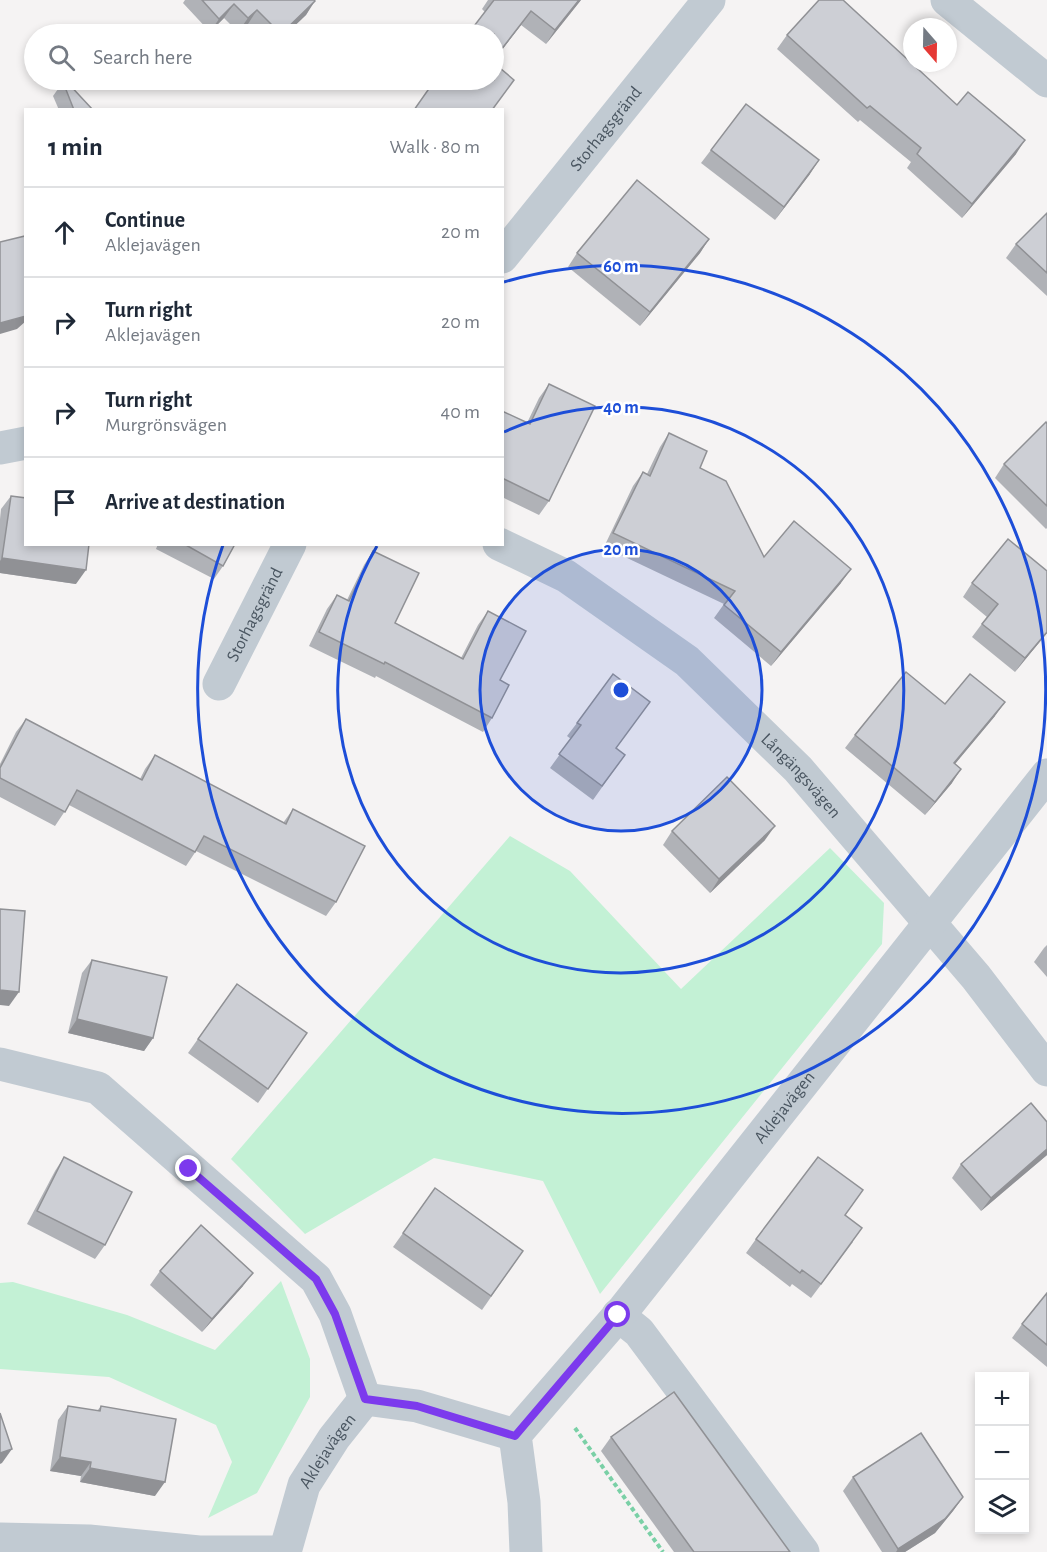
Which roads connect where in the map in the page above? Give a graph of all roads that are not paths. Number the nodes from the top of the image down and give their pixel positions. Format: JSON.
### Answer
{"nodes":[{"id":1,"x":709,"y":0,"type":"edge"},
{"id":2,"x":947,"y":0,"type":"edge"},
{"id":3,"x":1047,"y":81,"type":"edge"},
{"id":4,"x":504,"y":255,"type":"edge"},
{"id":5,"x":24,"y":442,"type":"edge"},
{"id":6,"x":0,"y":448,"type":"edge"},
{"id":7,"x":289,"y":546,"type":"edge"},
{"id":8,"x":503,"y":546,"type":"edge"},
{"id":9,"x":219,"y":684,"type":"dead end"},
{"id":10,"x":1047,"y":775,"type":"edge"},
{"id":11,"x":929,"y":923,"type":"junction"},
{"id":12,"x":0,"y":1064,"type":"edge"},
{"id":13,"x":1047,"y":1070,"type":"edge"},
{"id":14,"x":618,"y":1315,"type":"junction"},
{"id":15,"x":365,"y":1399,"type":"junction"},
{"id":16,"x":515,"y":1436,"type":"junction"},
{"id":17,"x":0,"y":1539,"type":"edge"},
{"id":18,"x":285,"y":1552,"type":"edge"},
{"id":19,"x":526,"y":1552,"type":"edge"},
{"id":20,"x":803,"y":1552,"type":"edge"}],
"edges":[{"from":1,"to":4,"type":"street","name":"Storhagsgränd"},
{"from":2,"to":3,"type":"street"},
{"from":5,"to":6,"type":"street"},
{"from":7,"to":9,"type":"street","name":"Storhagsgränd"},
{"from":8,"to":11,"type":"street","name":"Långängsvägen"},
{"from":10,"to":11,"type":"street","name":"Aklejavägen"},
{"from":11,"to":13,"type":"street","name":"Långängsvägen"},
{"from":11,"to":14,"type":"street","name":"Aklejavägen"},
{"from":12,"to":15,"type":"street"},
{"from":14,"to":16,"type":"street","name":"Aklejavägen"},
{"from":14,"to":20,"type":"street"},
{"from":15,"to":16,"type":"street","name":"Aklejavägen"},
{"from":15,"to":18,"type":"street","name":"Aklejavägen"},
{"from":16,"to":19,"type":"street"},
{"from":17,"to":18,"type":"street"}]}
